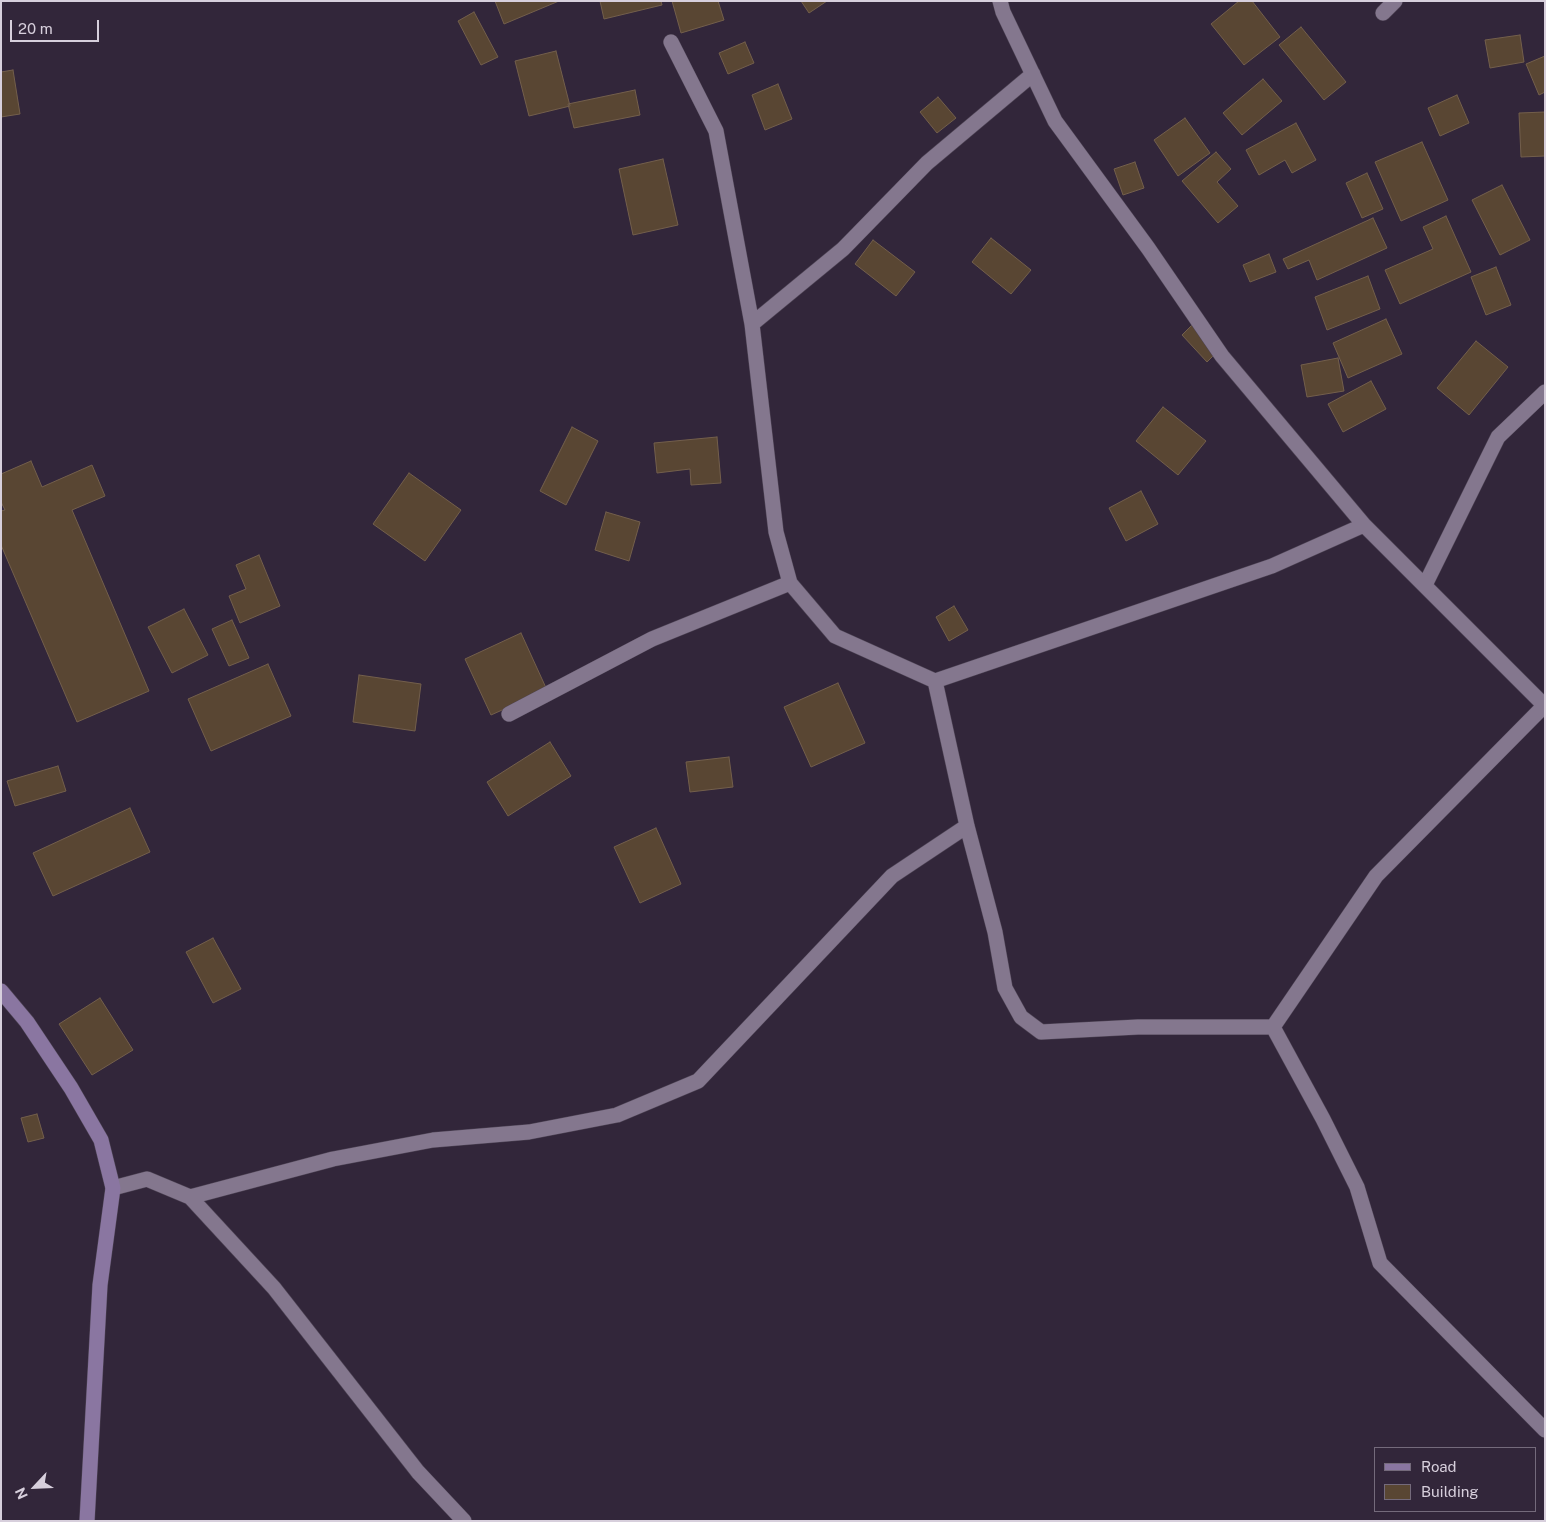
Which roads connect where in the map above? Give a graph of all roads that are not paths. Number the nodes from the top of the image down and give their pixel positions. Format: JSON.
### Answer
{"nodes":[{"id":1,"x":1000,"y":1,"type":"edge"},
{"id":2,"x":1395,"y":1,"type":"edge"},
{"id":3,"x":1383,"y":13,"type":"dead end"},
{"id":4,"x":672,"y":42,"type":"dead end"},
{"id":5,"x":1033,"y":74,"type":"junction"},
{"id":6,"x":752,"y":324,"type":"junction"},
{"id":7,"x":1545,"y":392,"type":"edge"},
{"id":8,"x":1364,"y":525,"type":"junction"},
{"id":9,"x":790,"y":583,"type":"junction"},
{"id":10,"x":1425,"y":586,"type":"junction"},
{"id":11,"x":935,"y":681,"type":"junction"},
{"id":12,"x":1544,"y":706,"type":"edge"},
{"id":13,"x":509,"y":714,"type":"dead end"},
{"id":14,"x":967,"y":826,"type":"junction"},
{"id":15,"x":1,"y":991,"type":"edge"},
{"id":16,"x":1273,"y":1027,"type":"junction"},
{"id":17,"x":113,"y":1188,"type":"junction"},
{"id":18,"x":190,"y":1197,"type":"junction"},
{"id":19,"x":1545,"y":1430,"type":"edge"},
{"id":20,"x":87,"y":1521,"type":"edge"},
{"id":21,"x":464,"y":1521,"type":"edge"}],
"edges":[{"from":1,"to":5,"type":"street"},
{"from":2,"to":3,"type":"street"},
{"from":4,"to":6,"type":"street"},
{"from":5,"to":6,"type":"street"},
{"from":5,"to":8,"type":"street"},
{"from":6,"to":9,"type":"street"},
{"from":7,"to":10,"type":"street"},
{"from":8,"to":10,"type":"street"},
{"from":8,"to":11,"type":"street"},
{"from":9,"to":11,"type":"street"},
{"from":9,"to":13,"type":"street"},
{"from":10,"to":12,"type":"street"},
{"from":11,"to":14,"type":"street"},
{"from":12,"to":16,"type":"street"},
{"from":14,"to":16,"type":"street"},
{"from":14,"to":18,"type":"street"},
{"from":15,"to":17,"type":"street"},
{"from":16,"to":19,"type":"street"},
{"from":17,"to":18,"type":"street"},
{"from":17,"to":20,"type":"street"},
{"from":18,"to":21,"type":"street"}]}
